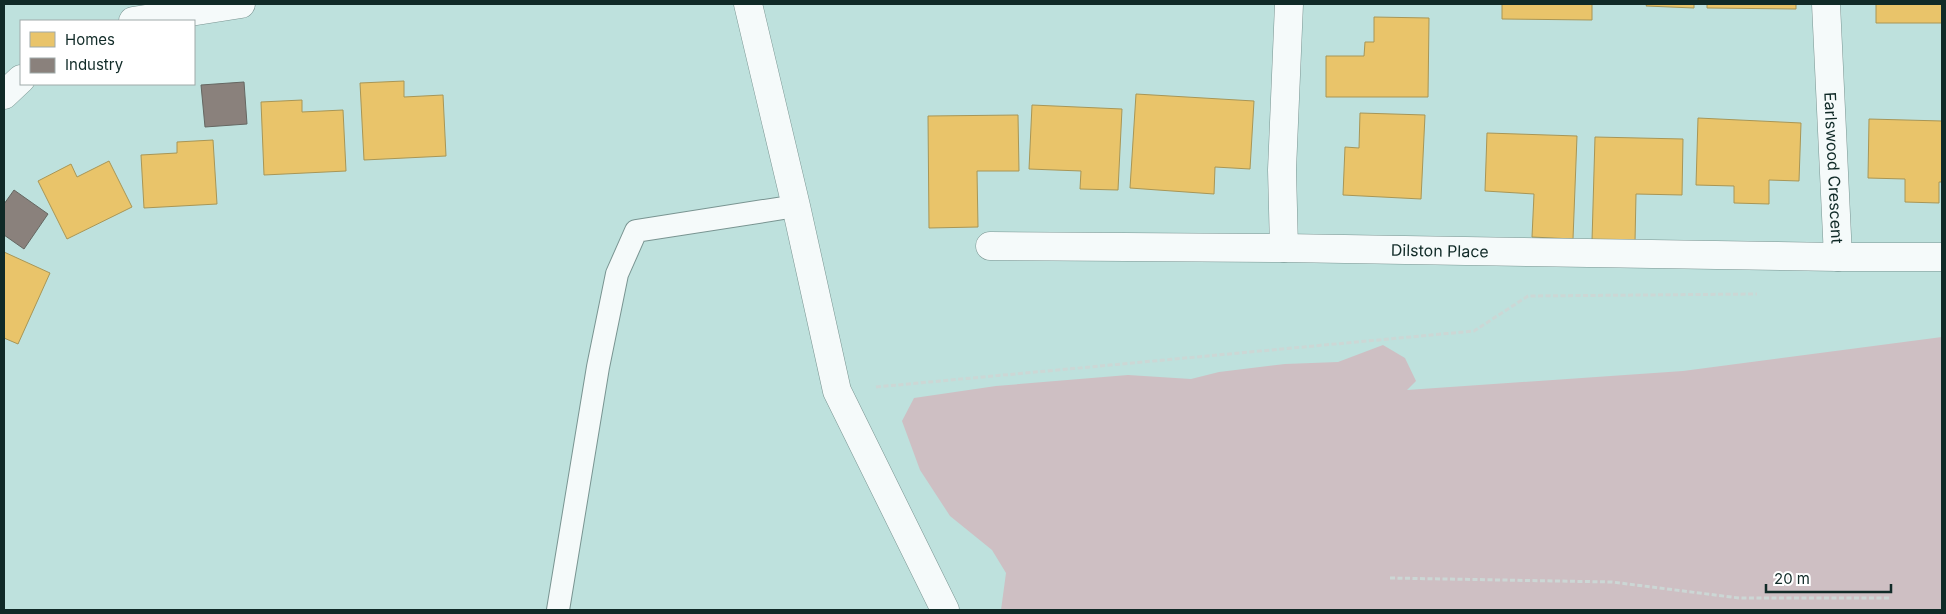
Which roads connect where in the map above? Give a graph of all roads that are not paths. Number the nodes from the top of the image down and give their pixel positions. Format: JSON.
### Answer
{"nodes":[{"id":1,"x":241,"y":4,"type":"edge"},
{"id":2,"x":748,"y":4,"type":"edge"},
{"id":3,"x":1289,"y":4,"type":"edge"},
{"id":4,"x":1826,"y":4,"type":"edge"},
{"id":5,"x":139,"y":20,"type":"edge"},
{"id":6,"x":20,"y":80,"type":"edge"},
{"id":7,"x":4,"y":95,"type":"edge"},
{"id":8,"x":796,"y":206,"type":"junction"},
{"id":9,"x":990,"y":246,"type":"dead end"},
{"id":10,"x":1284,"y":248,"type":"junction"},
{"id":11,"x":1838,"y":257,"type":"junction"},
{"id":12,"x":1942,"y":257,"type":"edge"},
{"id":13,"x":558,"y":610,"type":"edge"},
{"id":14,"x":945,"y":610,"type":"edge"}],
"edges":[{"from":1,"to":5,"type":"street"},
{"from":2,"to":8,"type":"street"},
{"from":3,"to":10,"type":"street"},
{"from":4,"to":11,"type":"street","name":"Earlswood Crescent"},
{"from":6,"to":7,"type":"street"},
{"from":8,"to":13,"type":"lane"},
{"from":8,"to":14,"type":"street"},
{"from":9,"to":10,"type":"street","name":"Dilston Place"},
{"from":10,"to":11,"type":"street","name":"Dilston Place"},
{"from":11,"to":12,"type":"street","name":"Earlswood Crescent"}]}
